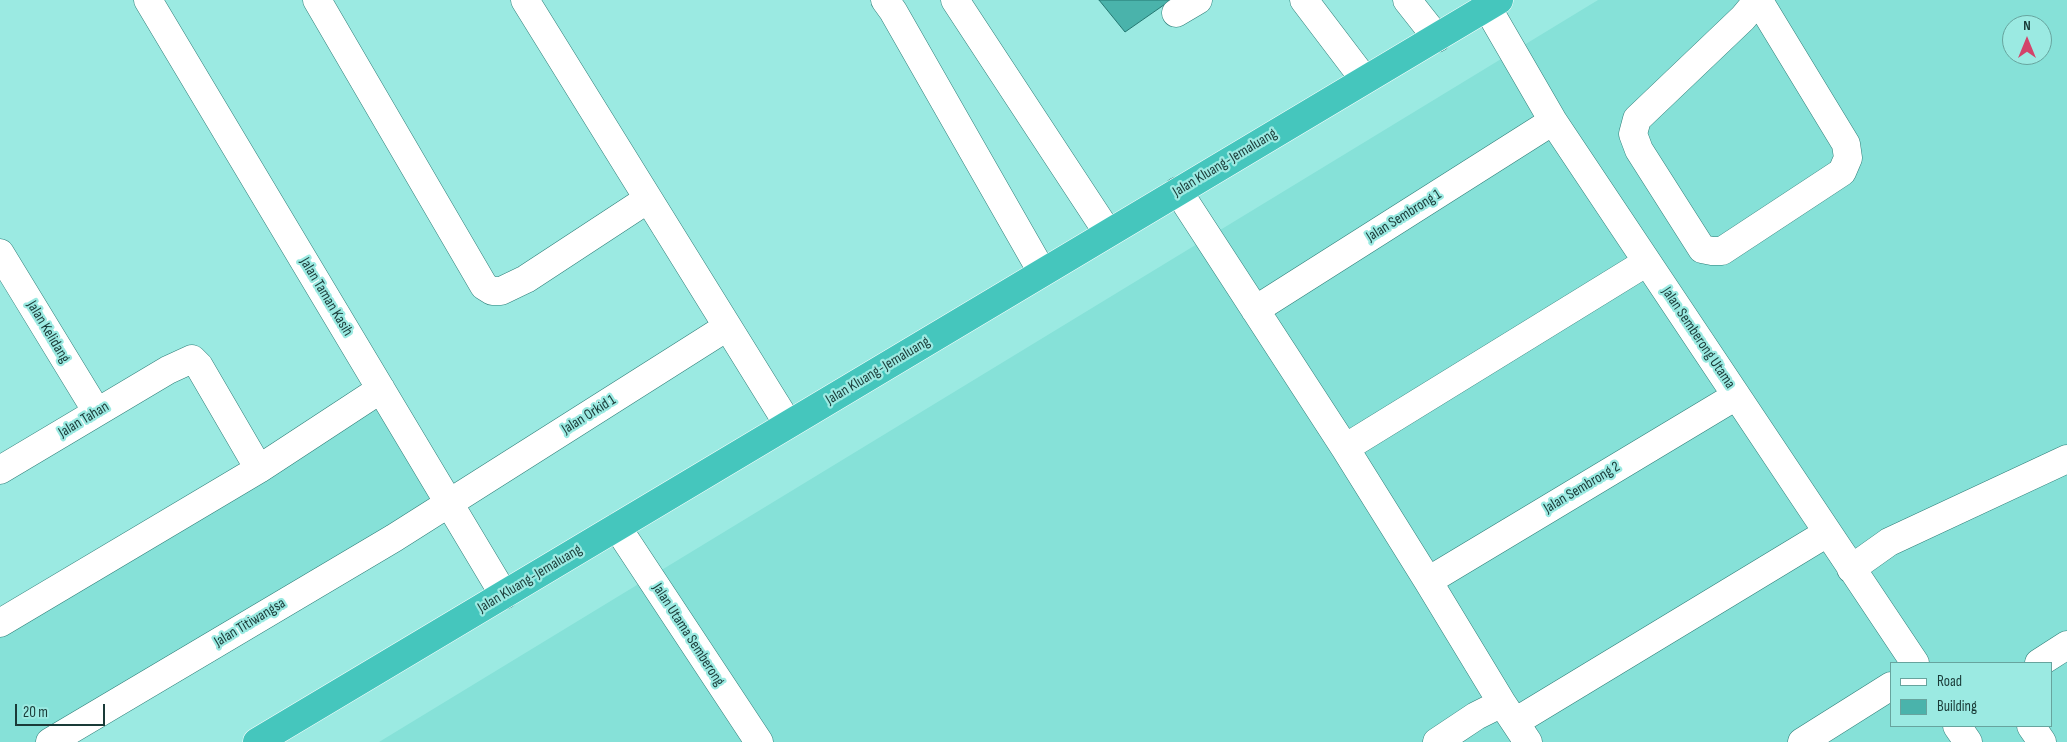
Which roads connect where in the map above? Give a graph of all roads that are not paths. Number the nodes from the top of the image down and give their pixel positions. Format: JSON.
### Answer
{"nodes":[{"id":1,"x":148,"y":0,"type":"edge"},
{"id":2,"x":317,"y":0,"type":"edge"},
{"id":3,"x":525,"y":0,"type":"edge"},
{"id":4,"x":885,"y":0,"type":"edge"},
{"id":5,"x":955,"y":0,"type":"edge"},
{"id":6,"x":1304,"y":0,"type":"edge"},
{"id":7,"x":1408,"y":0,"type":"edge"},
{"id":8,"x":1758,"y":1,"type":"edge"},
{"id":9,"x":1493,"y":4,"type":"edge"},
{"id":10,"x":1437,"y":38,"type":"junction"},
{"id":11,"x":1364,"y":79,"type":"junction"},
{"id":12,"x":1554,"y":121,"type":"junction"},
{"id":13,"x":1178,"y":191,"type":"junction"},
{"id":14,"x":648,"y":199,"type":"junction"},
{"id":15,"x":1108,"y":233,"type":"junction"},
{"id":16,"x":0,"y":252,"type":"edge"},
{"id":17,"x":1647,"y":262,"type":"junction"},
{"id":18,"x":1042,"y":272,"type":"junction"},
{"id":19,"x":1255,"y":310,"type":"junction"},
{"id":20,"x":727,"y":327,"type":"junction"},
{"id":21,"x":381,"y":389,"type":"junction"},
{"id":22,"x":1736,"y":396,"type":"junction"},
{"id":23,"x":96,"y":412,"type":"junction"},
{"id":24,"x":788,"y":424,"type":"junction"},
{"id":25,"x":1345,"y":448,"type":"junction"},
{"id":26,"x":2067,"y":459,"type":"edge"},
{"id":27,"x":259,"y":469,"type":"junction"},
{"id":28,"x":0,"y":470,"type":"edge"},
{"id":29,"x":450,"y":503,"type":"junction"},
{"id":30,"x":617,"y":527,"type":"junction"},
{"id":31,"x":1827,"y":533,"type":"junction"},
{"id":32,"x":1851,"y":569,"type":"junction"},
{"id":33,"x":1428,"y":580,"type":"junction"},
{"id":34,"x":504,"y":595,"type":"junction"},
{"id":35,"x":0,"y":623,"type":"edge"},
{"id":36,"x":2067,"y":645,"type":"edge"},
{"id":37,"x":1914,"y":662,"type":"edge"},
{"id":38,"x":2041,"y":662,"type":"edge"},
{"id":39,"x":1890,"y":687,"type":"edge"},
{"id":40,"x":1515,"y":722,"type":"edge"},
{"id":41,"x":1958,"y":727,"type":"edge"},
{"id":42,"x":2032,"y":727,"type":"edge"},
{"id":43,"x":50,"y":742,"type":"edge"},
{"id":44,"x":257,"y":742,"type":"edge"},
{"id":45,"x":759,"y":742,"type":"edge"},
{"id":46,"x":1437,"y":742,"type":"edge"},
{"id":47,"x":1802,"y":742,"type":"edge"},
{"id":48,"x":1968,"y":742,"type":"edge"},
{"id":49,"x":2042,"y":742,"type":"edge"}],
"edges":[{"from":1,"to":21,"type":"street","name":"Jalan Taman Kasih"},
{"from":2,"to":14,"type":"street"},
{"from":3,"to":14,"type":"street"},
{"from":4,"to":18,"type":"street"},
{"from":5,"to":15,"type":"street"},
{"from":6,"to":11,"type":"street"},
{"from":7,"to":10,"type":"street"},
{"from":8,"to":8,"type":"street"},
{"from":9,"to":10,"type":"highway","name":"Jalan Kluang-Jemaluang"},
{"from":9,"to":12,"type":"street","name":"Jalan Semberong Utama"},
{"from":10,"to":11,"type":"highway","name":"Jalan Kluang-Jemaluang"},
{"from":11,"to":13,"type":"highway","name":"Jalan Kluang-Jemaluang"},
{"from":12,"to":17,"type":"street","name":"Jalan Semberong Utama"},
{"from":12,"to":19,"type":"street","name":"Jalan Sembrong 1"},
{"from":13,"to":15,"type":"highway","name":"Jalan Kluang-Jemaluang"},
{"from":13,"to":19,"type":"street"},
{"from":14,"to":20,"type":"street"},
{"from":15,"to":18,"type":"highway","name":"Jalan Kluang-Jemaluang"},
{"from":16,"to":23,"type":"street","name":"Jalan Kelidang"},
{"from":17,"to":22,"type":"street","name":"Jalan Semberong Utama"},
{"from":17,"to":25,"type":"street"},
{"from":18,"to":24,"type":"highway","name":"Jalan Kluang-Jemaluang"},
{"from":19,"to":25,"type":"street"},
{"from":20,"to":24,"type":"street"},
{"from":20,"to":29,"type":"street","name":"Jalan Orkid 1"},
{"from":21,"to":27,"type":"street"},
{"from":21,"to":29,"type":"street","name":"Jalan Taman Kasih"},
{"from":22,"to":31,"type":"street","name":"Jalan Semberong Utama"},
{"from":22,"to":33,"type":"street","name":"Jalan Sembrong 2"},
{"from":23,"to":27,"type":"street","name":"Jalan Tahan"},
{"from":23,"to":28,"type":"street","name":"Jalan Tahan"},
{"from":24,"to":30,"type":"highway","name":"Jalan Kluang-Jemaluang"},
{"from":25,"to":33,"type":"street"},
{"from":26,"to":32,"type":"street"},
{"from":27,"to":35,"type":"street"},
{"from":29,"to":34,"type":"street","name":"Jalan Taman Kasih"},
{"from":29,"to":43,"type":"street","name":"Jalan Titiwangsa"},
{"from":30,"to":34,"type":"highway","name":"Jalan Kluang-Jemaluang"},
{"from":30,"to":45,"type":"street","name":"Jalan Utama Semberong"},
{"from":31,"to":32,"type":"street","name":"Jalan Semberong Utama"},
{"from":31,"to":40,"type":"street"},
{"from":32,"to":37,"type":"street","name":"Jalan Semberong Utama"},
{"from":33,"to":40,"type":"street"},
{"from":34,"to":44,"type":"highway","name":"Jalan Kluang-Jemaluang"},
{"from":36,"to":38,"type":"street"},
{"from":39,"to":47,"type":"street"},
{"from":40,"to":46,"type":"street"},
{"from":41,"to":48,"type":"street"},
{"from":42,"to":49,"type":"street"}]}
